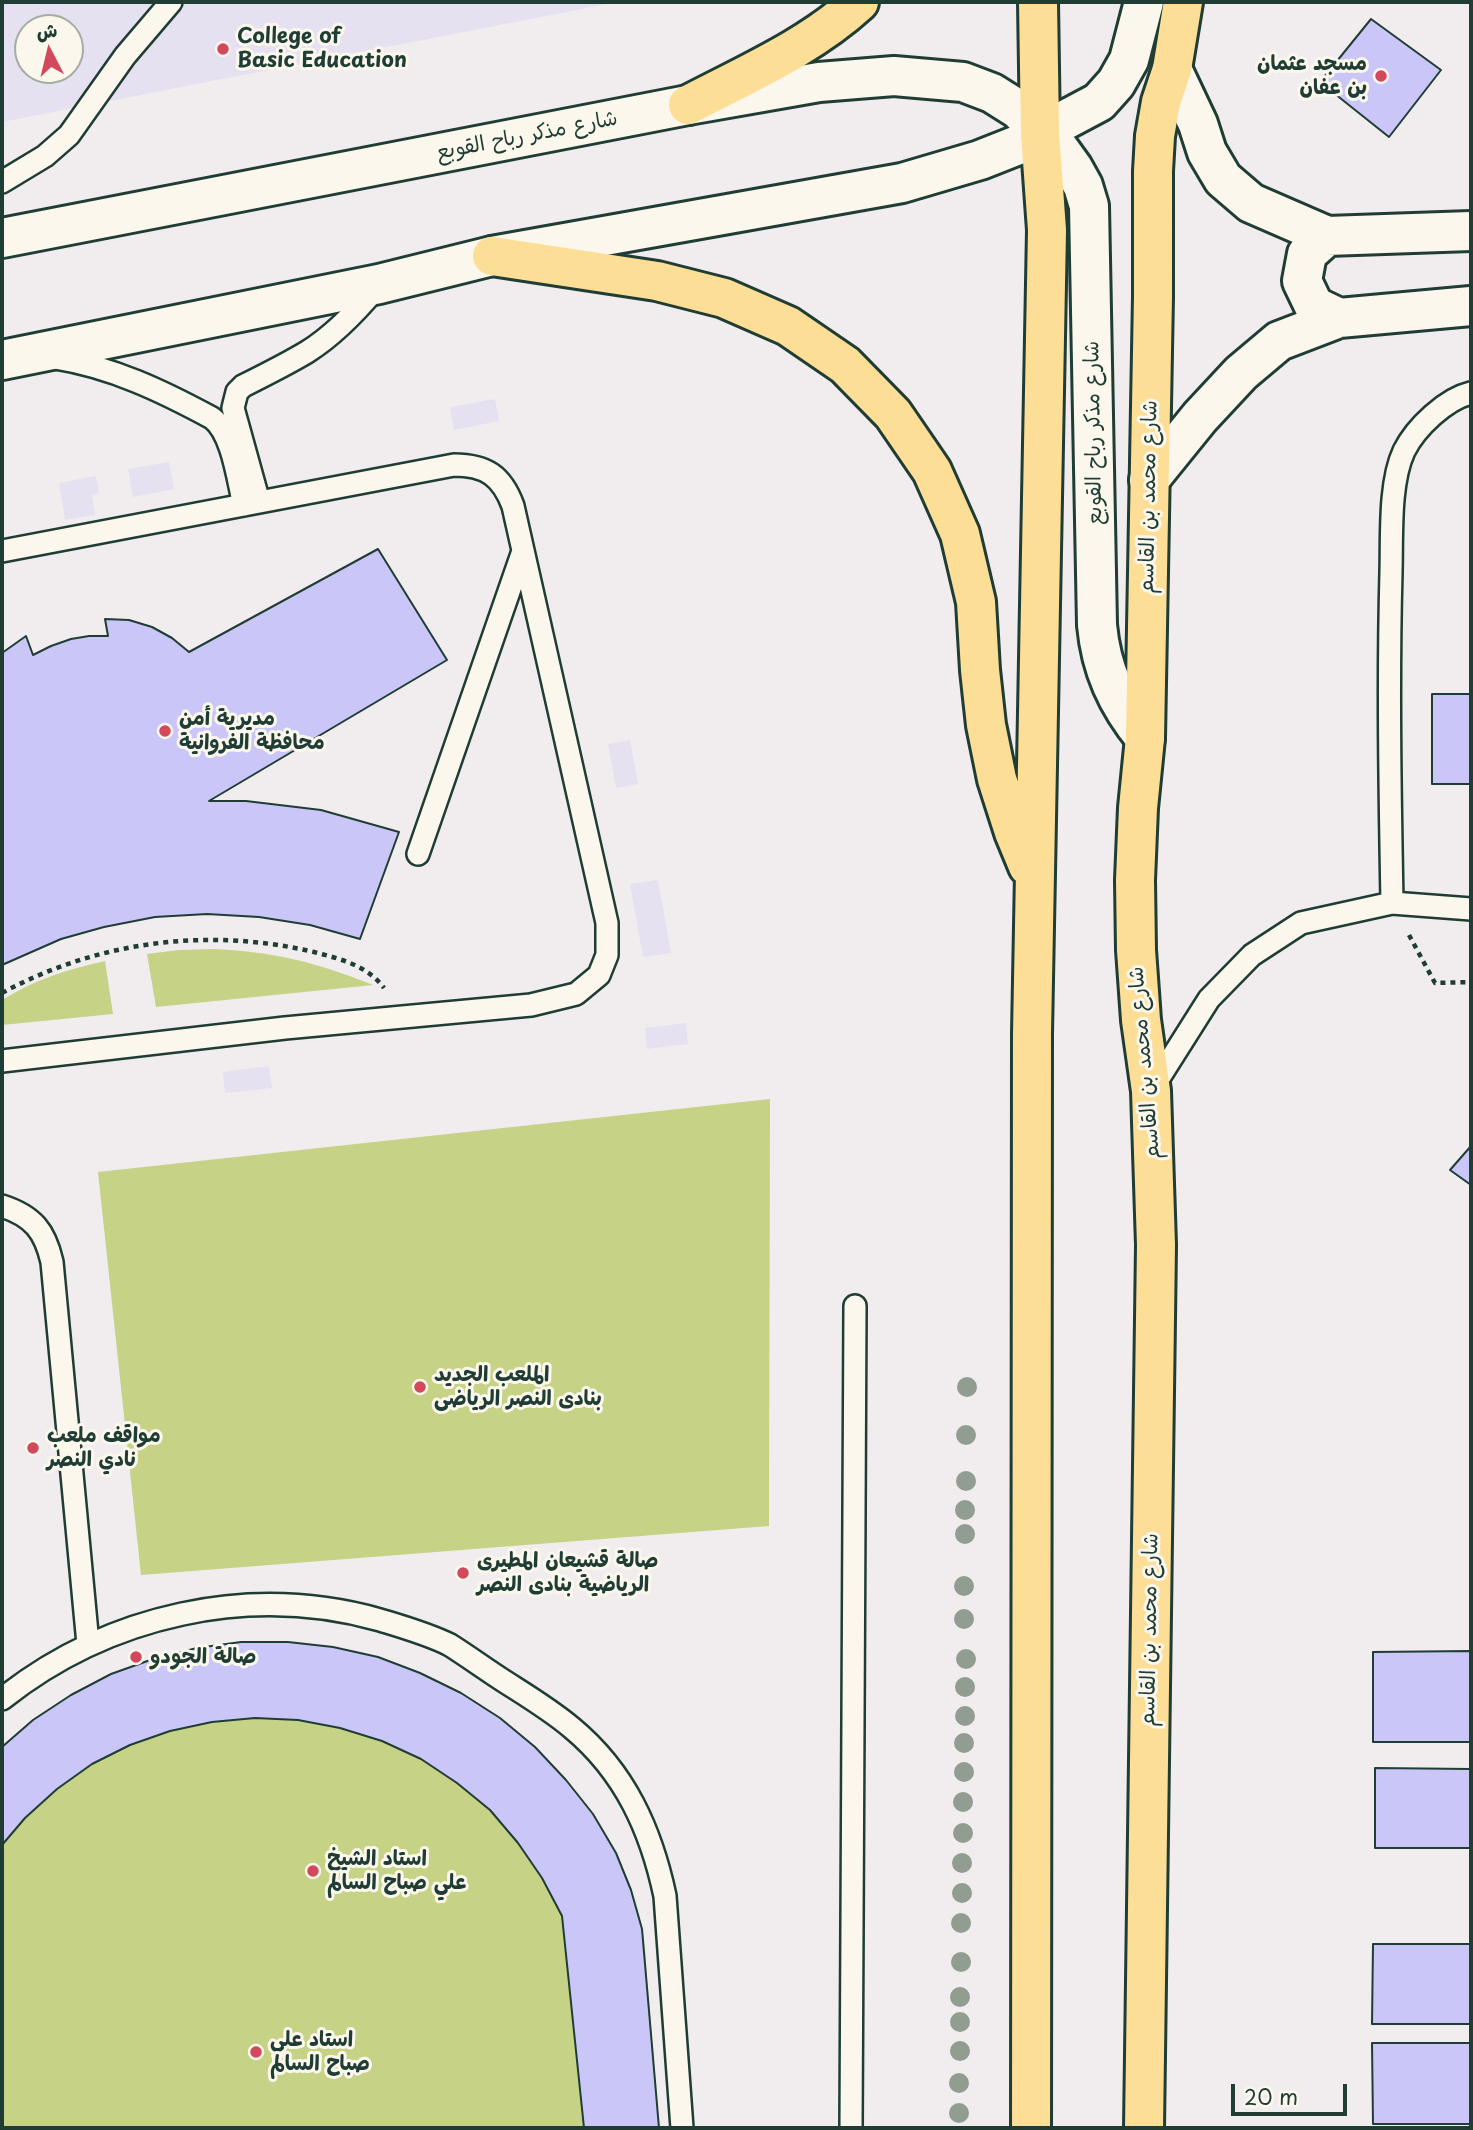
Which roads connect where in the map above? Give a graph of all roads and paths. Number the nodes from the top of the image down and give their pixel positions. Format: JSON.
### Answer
{"nodes":[{"id":1,"x":171,"y":2,"type":"edge"},
{"id":2,"x":859,"y":2,"type":"edge"},
{"id":3,"x":1038,"y":2,"type":"edge"},
{"id":4,"x":1143,"y":2,"type":"edge"},
{"id":5,"x":1183,"y":2,"type":"edge"},
{"id":6,"x":1172,"y":69,"type":"junction"},
{"id":7,"x":688,"y":105,"type":"junction"},
{"id":8,"x":1040,"y":133,"type":"junction"},
{"id":9,"x":2,"y":183,"type":"edge"},
{"id":10,"x":1471,"y":231,"type":"edge"},
{"id":11,"x":1327,"y":236,"type":"junction"},
{"id":12,"x":2,"y":237,"type":"edge"},
{"id":13,"x":492,"y":256,"type":"junction"},
{"id":14,"x":379,"y":284,"type":"junction"},
{"id":15,"x":1471,"y":306,"type":"edge"},
{"id":16,"x":1339,"y":318,"type":"junction"},
{"id":17,"x":17,"y":357,"type":"edge"},
{"id":18,"x":1471,"y":393,"type":"edge"},
{"id":19,"x":226,"y":420,"type":"junction"},
{"id":20,"x":1149,"y":480,"type":"junction"},
{"id":21,"x":252,"y":504,"type":"junction"},
{"id":22,"x":523,"y":549,"type":"junction"},
{"id":23,"x":2,"y":551,"type":"edge"},
{"id":24,"x":1145,"y":738,"type":"junction"},
{"id":25,"x":418,"y":854,"type":"dead end"},
{"id":26,"x":1035,"y":884,"type":"junction"},
{"id":27,"x":1392,"y":903,"type":"junction"},
{"id":28,"x":1471,"y":909,"type":"edge"},
{"id":29,"x":1471,"y":982,"type":"edge"},
{"id":30,"x":2,"y":993,"type":"edge"},
{"id":31,"x":392,"y":1018,"type":"junction"},
{"id":32,"x":2,"y":1060,"type":"edge"},
{"id":33,"x":1150,"y":1091,"type":"junction"},
{"id":34,"x":2,"y":1206,"type":"edge"},
{"id":35,"x":855,"y":1306,"type":"dead end"},
{"id":36,"x":88,"y":1644,"type":"junction"},
{"id":37,"x":2,"y":1699,"type":"edge"},
{"id":38,"x":682,"y":2128,"type":"edge"},
{"id":39,"x":850,"y":2128,"type":"edge"},
{"id":40,"x":1031,"y":2128,"type":"edge"},
{"id":41,"x":1144,"y":2128,"type":"edge"}],
"edges":[{"from":1,"to":9,"type":"lane"},
{"from":2,"to":7,"type":"main road"},
{"from":3,"to":8,"type":"main road"},
{"from":4,"to":8,"type":"street"},
{"from":5,"to":6,"type":"main road","name":"شارع محمد بن القاسم"},
{"from":6,"to":11,"type":"street"},
{"from":6,"to":20,"type":"main road","name":"شارع محمد بن القاسم"},
{"from":7,"to":8,"type":"street","name":"شارع مذكر رباح القوبع"},
{"from":7,"to":12,"type":"street","name":"شارع مذكر رباح القوبع"},
{"from":8,"to":13,"type":"street"},
{"from":8,"to":24,"type":"street","name":"شارع مذكر رباح القوبع"},
{"from":8,"to":26,"type":"main road"},
{"from":10,"to":11,"type":"street"},
{"from":11,"to":16,"type":"street"},
{"from":13,"to":14,"type":"street"},
{"from":13,"to":26,"type":"main road"},
{"from":14,"to":17,"type":"street"},
{"from":14,"to":19,"type":"lane"},
{"from":15,"to":16,"type":"street"},
{"from":16,"to":20,"type":"street"},
{"from":17,"to":19,"type":"lane"},
{"from":18,"to":27,"type":"lane"},
{"from":19,"to":21,"type":"lane"},
{"from":20,"to":24,"type":"main road","name":"شارع محمد بن القاسم"},
{"from":21,"to":22,"type":"lane"},
{"from":21,"to":23,"type":"lane"},
{"from":22,"to":25,"type":"lane"},
{"from":22,"to":31,"type":"lane"},
{"from":24,"to":33,"type":"main road","name":"شارع محمد بن القاسم"},
{"from":26,"to":40,"type":"main road"},
{"from":27,"to":28,"type":"lane"},
{"from":27,"to":29,"type":"path"},
{"from":27,"to":33,"type":"lane"},
{"from":30,"to":31,"type":"path"},
{"from":31,"to":32,"type":"lane"},
{"from":33,"to":41,"type":"main road","name":"شارع محمد بن القاسم"},
{"from":34,"to":36,"type":"lane"},
{"from":35,"to":39,"type":"lane"},
{"from":36,"to":37,"type":"lane"},
{"from":36,"to":38,"type":"lane"}]}
